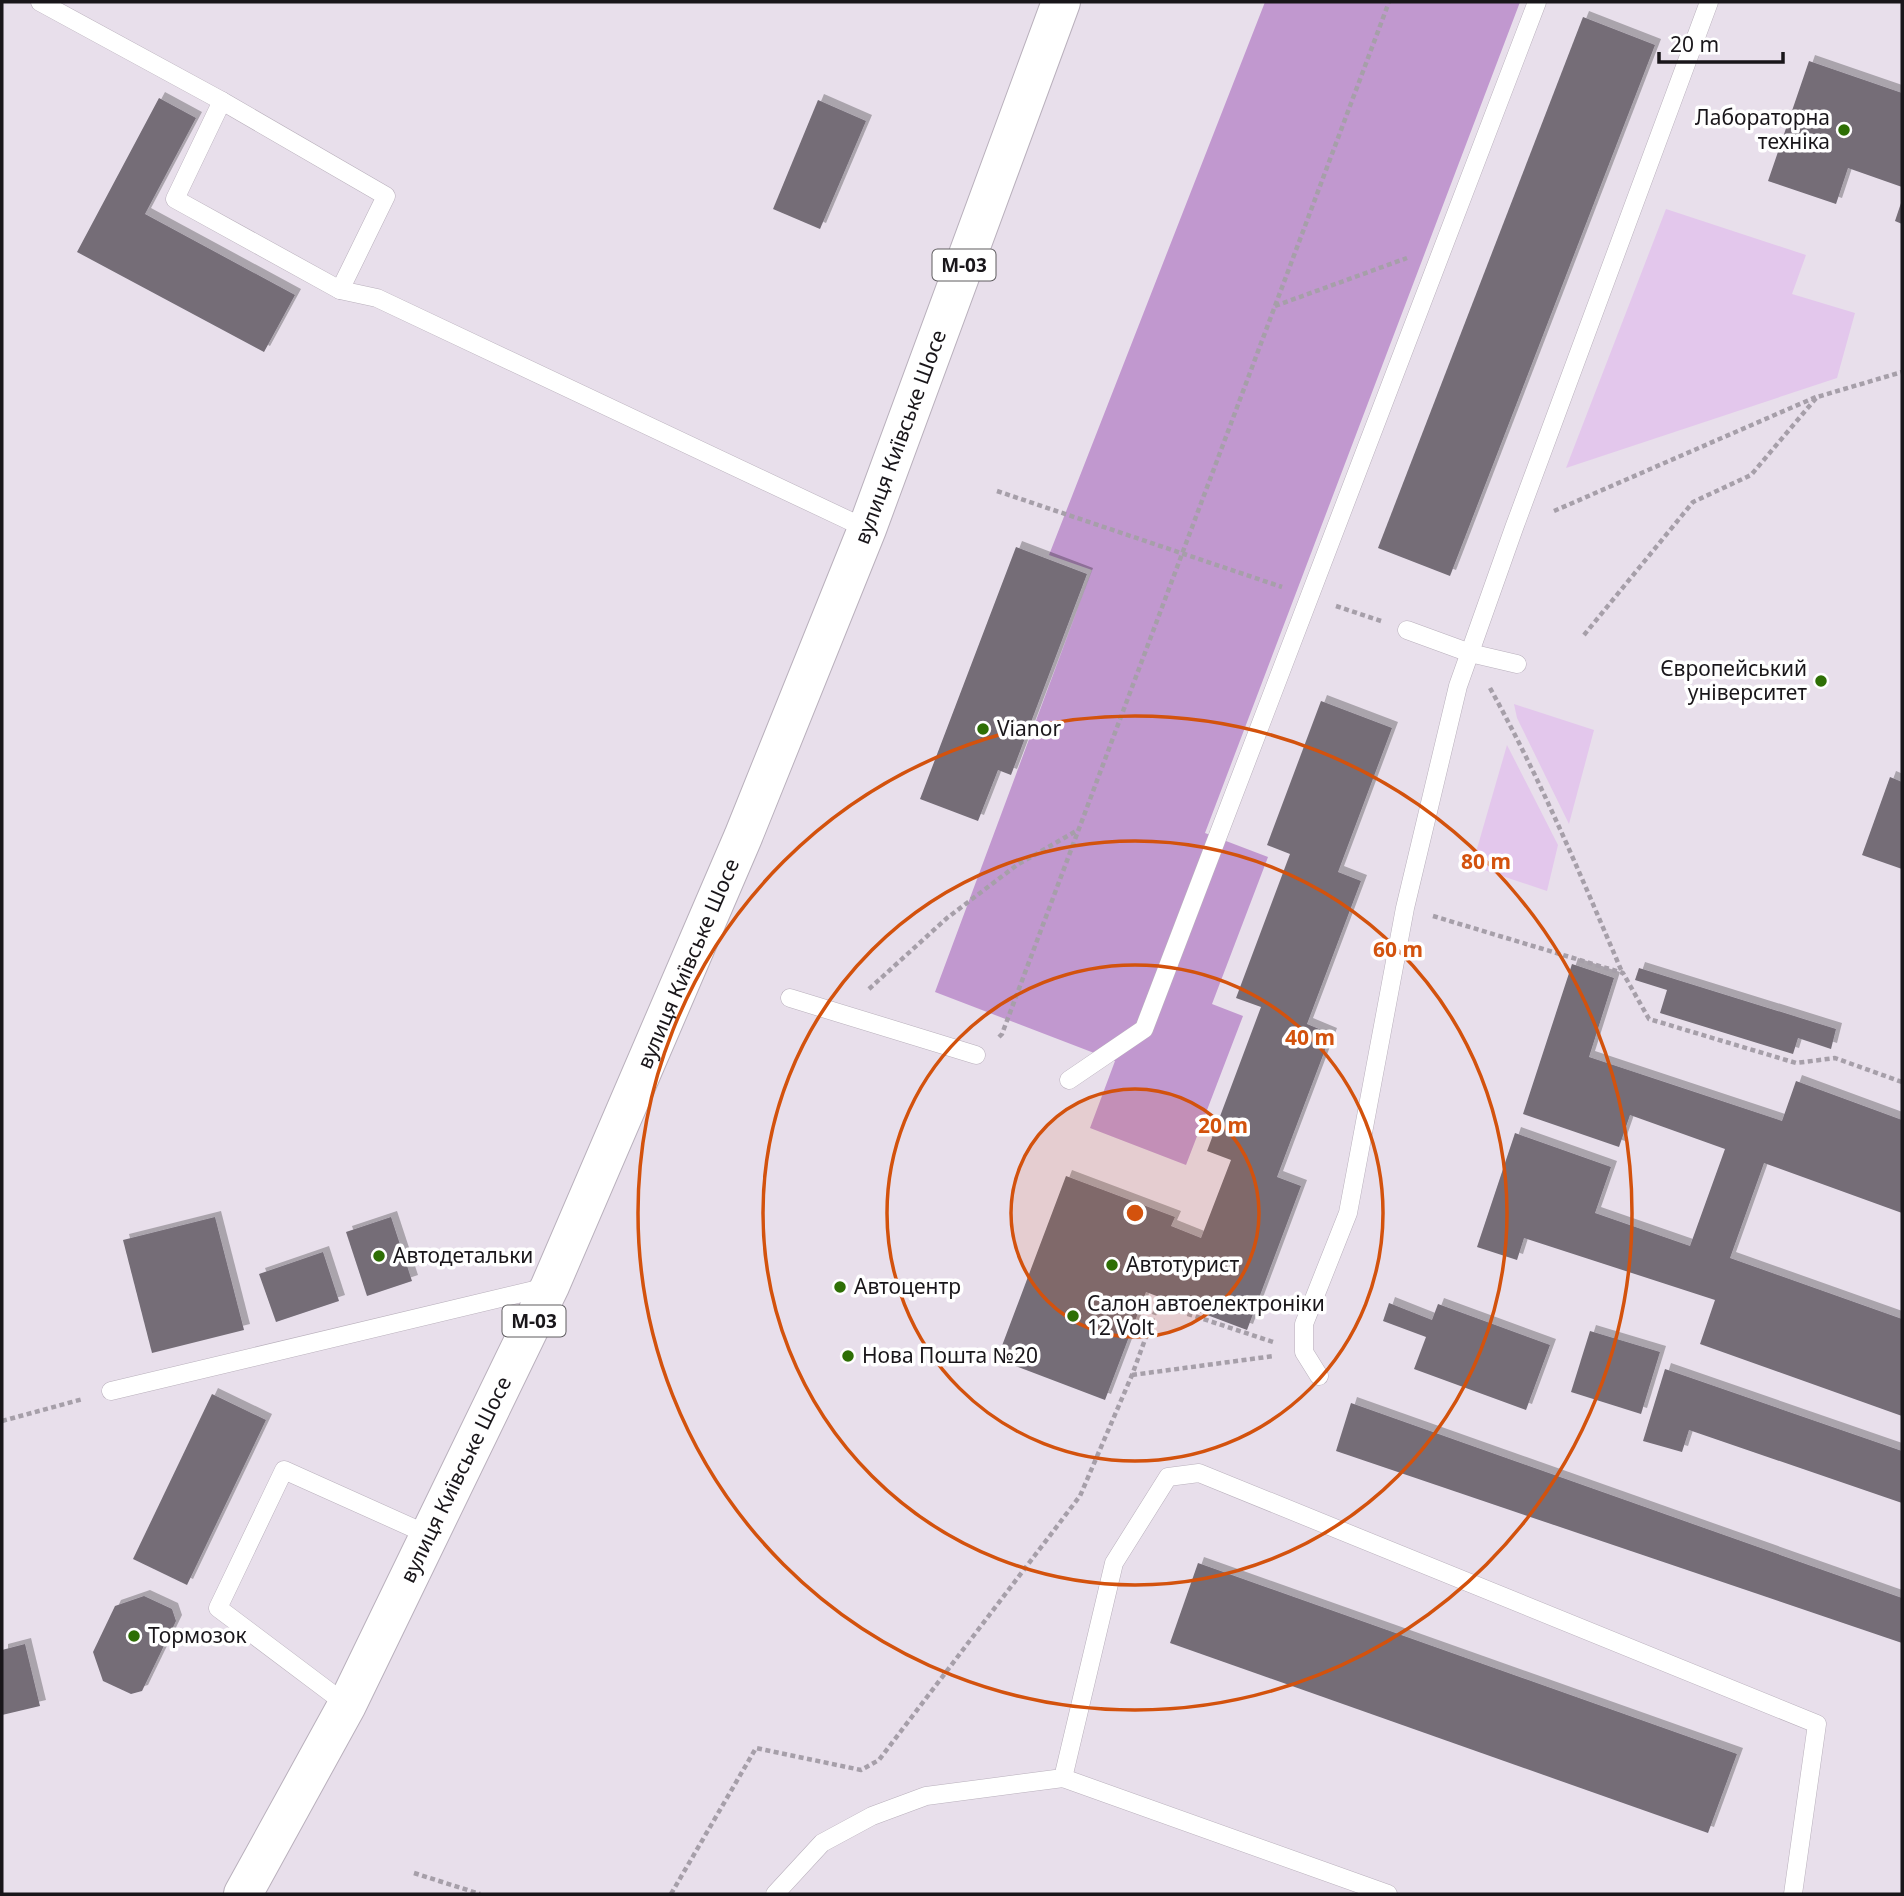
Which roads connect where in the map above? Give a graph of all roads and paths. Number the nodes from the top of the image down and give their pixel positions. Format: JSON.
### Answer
{"nodes":[{"id":1,"x":40,"y":2,"type":"edge"},
{"id":2,"x":1061,"y":2,"type":"edge"},
{"id":3,"x":1389,"y":2,"type":"edge"},
{"id":4,"x":1537,"y":2,"type":"edge"},
{"id":5,"x":1709,"y":2,"type":"edge"},
{"id":6,"x":222,"y":101,"type":"junction"},
{"id":7,"x":1444,"y":244,"type":"junction"},
{"id":8,"x":340,"y":290,"type":"junction"},
{"id":9,"x":1275,"y":306,"type":"junction"},
{"id":10,"x":1902,"y":372,"type":"edge"},
{"id":11,"x":1816,"y":397,"type":"junction"},
{"id":12,"x":997,"y":491,"type":"dead end"},
{"id":13,"x":1514,"y":528,"type":"junction"},
{"id":14,"x":867,"y":529,"type":"junction"},
{"id":15,"x":1183,"y":552,"type":"junction"},
{"id":16,"x":1310,"y":597,"type":"junction"},
{"id":17,"x":1407,"y":630,"type":"joint"},
{"id":18,"x":1584,"y":635,"type":"dead end"},
{"id":19,"x":1470,"y":653,"type":"junction"},
{"id":20,"x":1517,"y":664,"type":"dead end"},
{"id":21,"x":1079,"y":830,"type":"junction"},
{"id":22,"x":1405,"y":908,"type":"junction"},
{"id":23,"x":1623,"y":973,"type":"junction"},
{"id":24,"x":790,"y":998,"type":"dead end"},
{"id":25,"x":841,"y":1014,"type":"junction"},
{"id":26,"x":976,"y":1055,"type":"joint"},
{"id":27,"x":1069,"y":1080,"type":"dead end"},
{"id":28,"x":1902,"y":1082,"type":"edge"},
{"id":29,"x":550,"y":1286,"type":"junction"},
{"id":30,"x":1304,"y":1352,"type":"junction"},
{"id":31,"x":1132,"y":1375,"type":"junction"},
{"id":32,"x":1319,"y":1376,"type":"dead end"},
{"id":33,"x":111,"y":1391,"type":"joint"},
{"id":34,"x":2,"y":1421,"type":"edge"},
{"id":35,"x":431,"y":1536,"type":"junction"},
{"id":36,"x":347,"y":1705,"type":"junction"},
{"id":37,"x":1063,"y":1778,"type":"junction"},
{"id":38,"x":414,"y":1873,"type":"dead end"},
{"id":39,"x":243,"y":1894,"type":"edge"},
{"id":40,"x":480,"y":1894,"type":"edge"},
{"id":41,"x":671,"y":1894,"type":"edge"},
{"id":42,"x":775,"y":1894,"type":"edge"},
{"id":43,"x":1388,"y":1894,"type":"edge"},
{"id":44,"x":1793,"y":1894,"type":"edge"}],
"edges":[{"from":1,"to":6,"type":"lane"},
{"from":2,"to":14,"type":"highway","name":"вулиця Київське Шосе","number":"М-03"},
{"from":3,"to":9,"type":"path"},
{"from":4,"to":7,"type":"lane"},
{"from":5,"to":13,"type":"lane"},
{"from":6,"to":8,"type":"lane"},
{"from":6,"to":8,"type":"lane"},
{"from":7,"to":9,"type":"path"},
{"from":7,"to":16,"type":"lane"},
{"from":8,"to":14,"type":"lane"},
{"from":9,"to":15,"type":"path"},
{"from":10,"to":11,"type":"path"},
{"from":11,"to":13,"type":"path"},
{"from":11,"to":18,"type":"path"},
{"from":12,"to":15,"type":"path"},
{"from":13,"to":19,"type":"lane"},
{"from":14,"to":29,"type":"highway","name":"вулиця Київське Шосе","number":"М-03"},
{"from":15,"to":16,"type":"path"},
{"from":15,"to":21,"type":"path"},
{"from":16,"to":17,"type":"path"},
{"from":16,"to":27,"type":"lane"},
{"from":17,"to":19,"type":"lane"},
{"from":19,"to":20,"type":"lane"},
{"from":19,"to":22,"type":"lane"},
{"from":19,"to":23,"type":"path"},
{"from":21,"to":25,"type":"path"},
{"from":21,"to":26,"type":"path"},
{"from":22,"to":23,"type":"path"},
{"from":22,"to":30,"type":"lane"},
{"from":23,"to":28,"type":"path"},
{"from":24,"to":25,"type":"lane"},
{"from":25,"to":26,"type":"lane"},
{"from":29,"to":33,"type":"lane"},
{"from":29,"to":35,"type":"highway","name":"вулиця Київське Шосе","number":"М-03"},
{"from":30,"to":31,"type":"path"},
{"from":30,"to":31,"type":"path"},
{"from":30,"to":32,"type":"lane"},
{"from":31,"to":41,"type":"path"},
{"from":33,"to":34,"type":"path"},
{"from":35,"to":36,"type":"highway","name":"вулиця Київське Шосе","number":"М-03"},
{"from":35,"to":36,"type":"lane"},
{"from":36,"to":39,"type":"highway","name":"вулиця Київське Шосе","number":"М-03"},
{"from":37,"to":42,"type":"lane"},
{"from":37,"to":43,"type":"lane"},
{"from":37,"to":44,"type":"lane"},
{"from":38,"to":40,"type":"path"}]}
